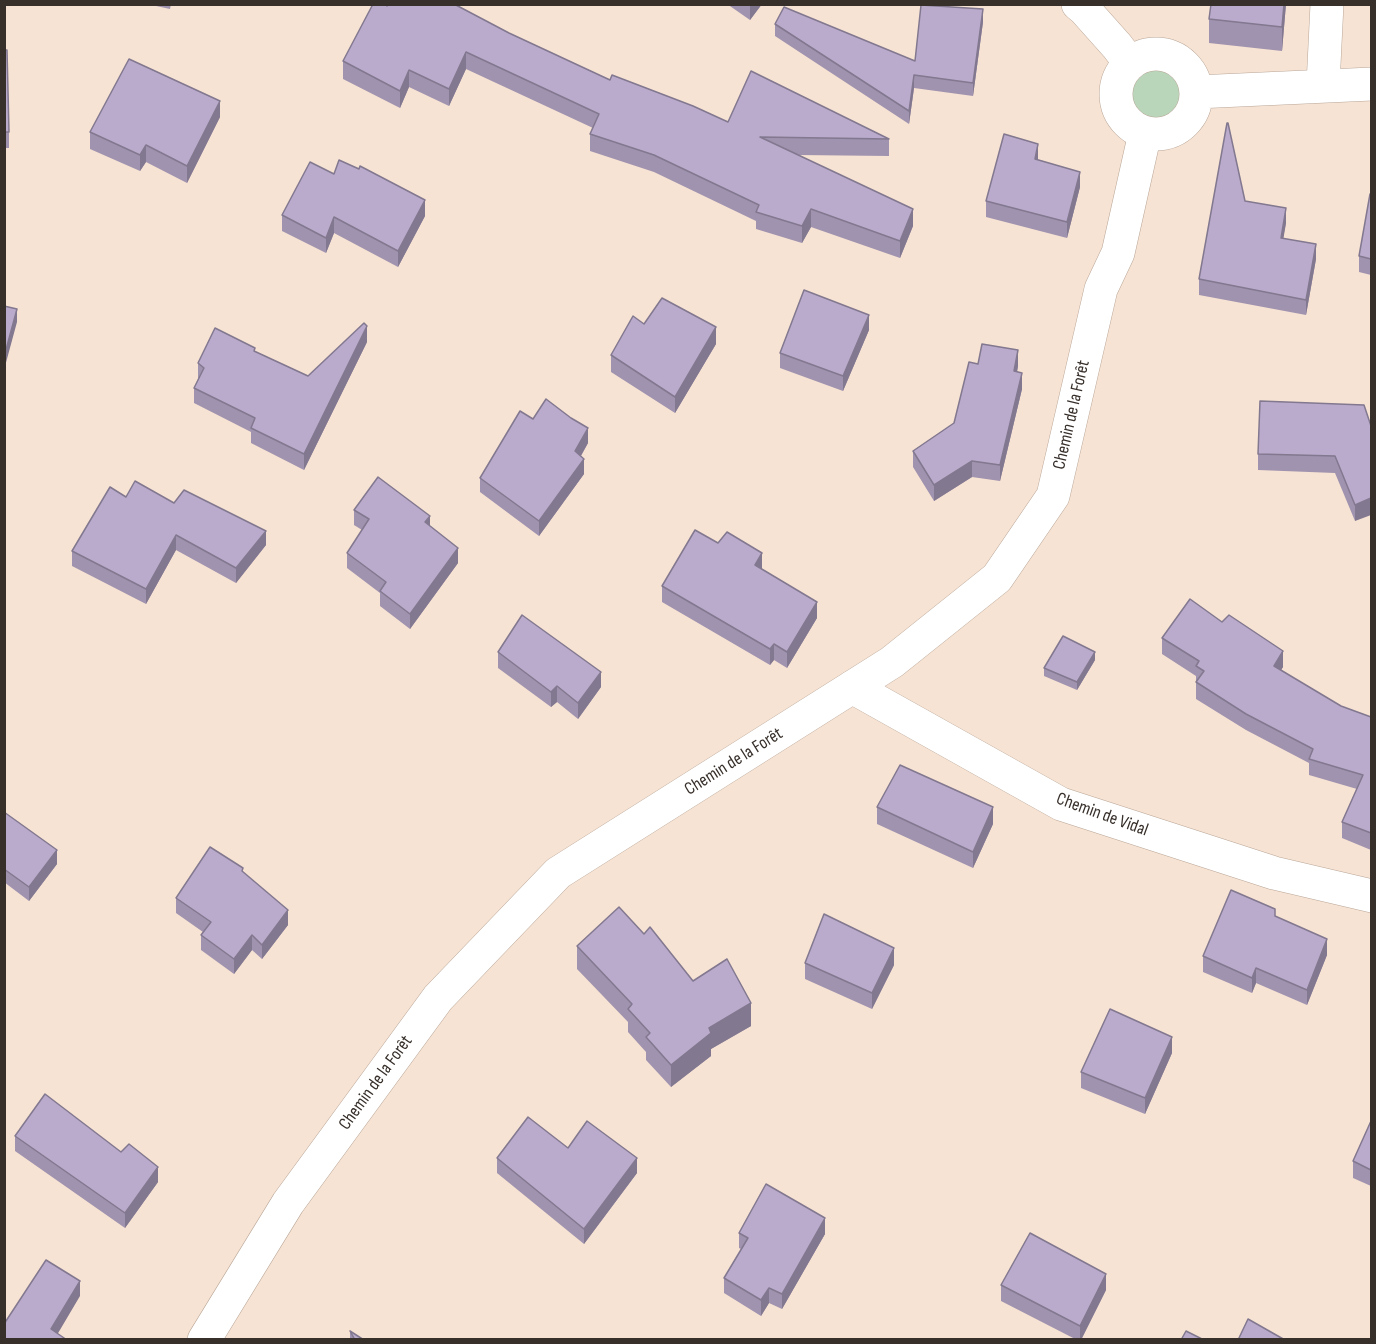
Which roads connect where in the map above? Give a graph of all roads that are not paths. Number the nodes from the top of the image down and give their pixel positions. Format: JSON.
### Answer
{"nodes":[{"id":1,"x":1077,"y":4,"type":"edge"},
{"id":2,"x":1327,"y":4,"type":"edge"},
{"id":3,"x":1130,"y":63,"type":"junction"},
{"id":4,"x":1371,"y":84,"type":"edge"},
{"id":5,"x":1323,"y":85,"type":"junction"},
{"id":6,"x":1196,"y":92,"type":"junction"},
{"id":7,"x":1145,"y":134,"type":"junction"},
{"id":8,"x":852,"y":687,"type":"junction"},
{"id":9,"x":1371,"y":896,"type":"edge"},
{"id":10,"x":204,"y":1340,"type":"edge"}],
"edges":[{"from":1,"to":3,"type":"street"},
{"from":2,"to":5,"type":"street"},
{"from":3,"to":6,"type":"street"},
{"from":3,"to":7,"type":"street"},
{"from":4,"to":5,"type":"street"},
{"from":5,"to":6,"type":"street"},
{"from":6,"to":7,"type":"street"},
{"from":7,"to":8,"type":"street","name":"Chemin de la Forêt"},
{"from":8,"to":9,"type":"street","name":"Chemin de Vidal"},
{"from":8,"to":10,"type":"street","name":"Chemin de la Forêt"}]}
